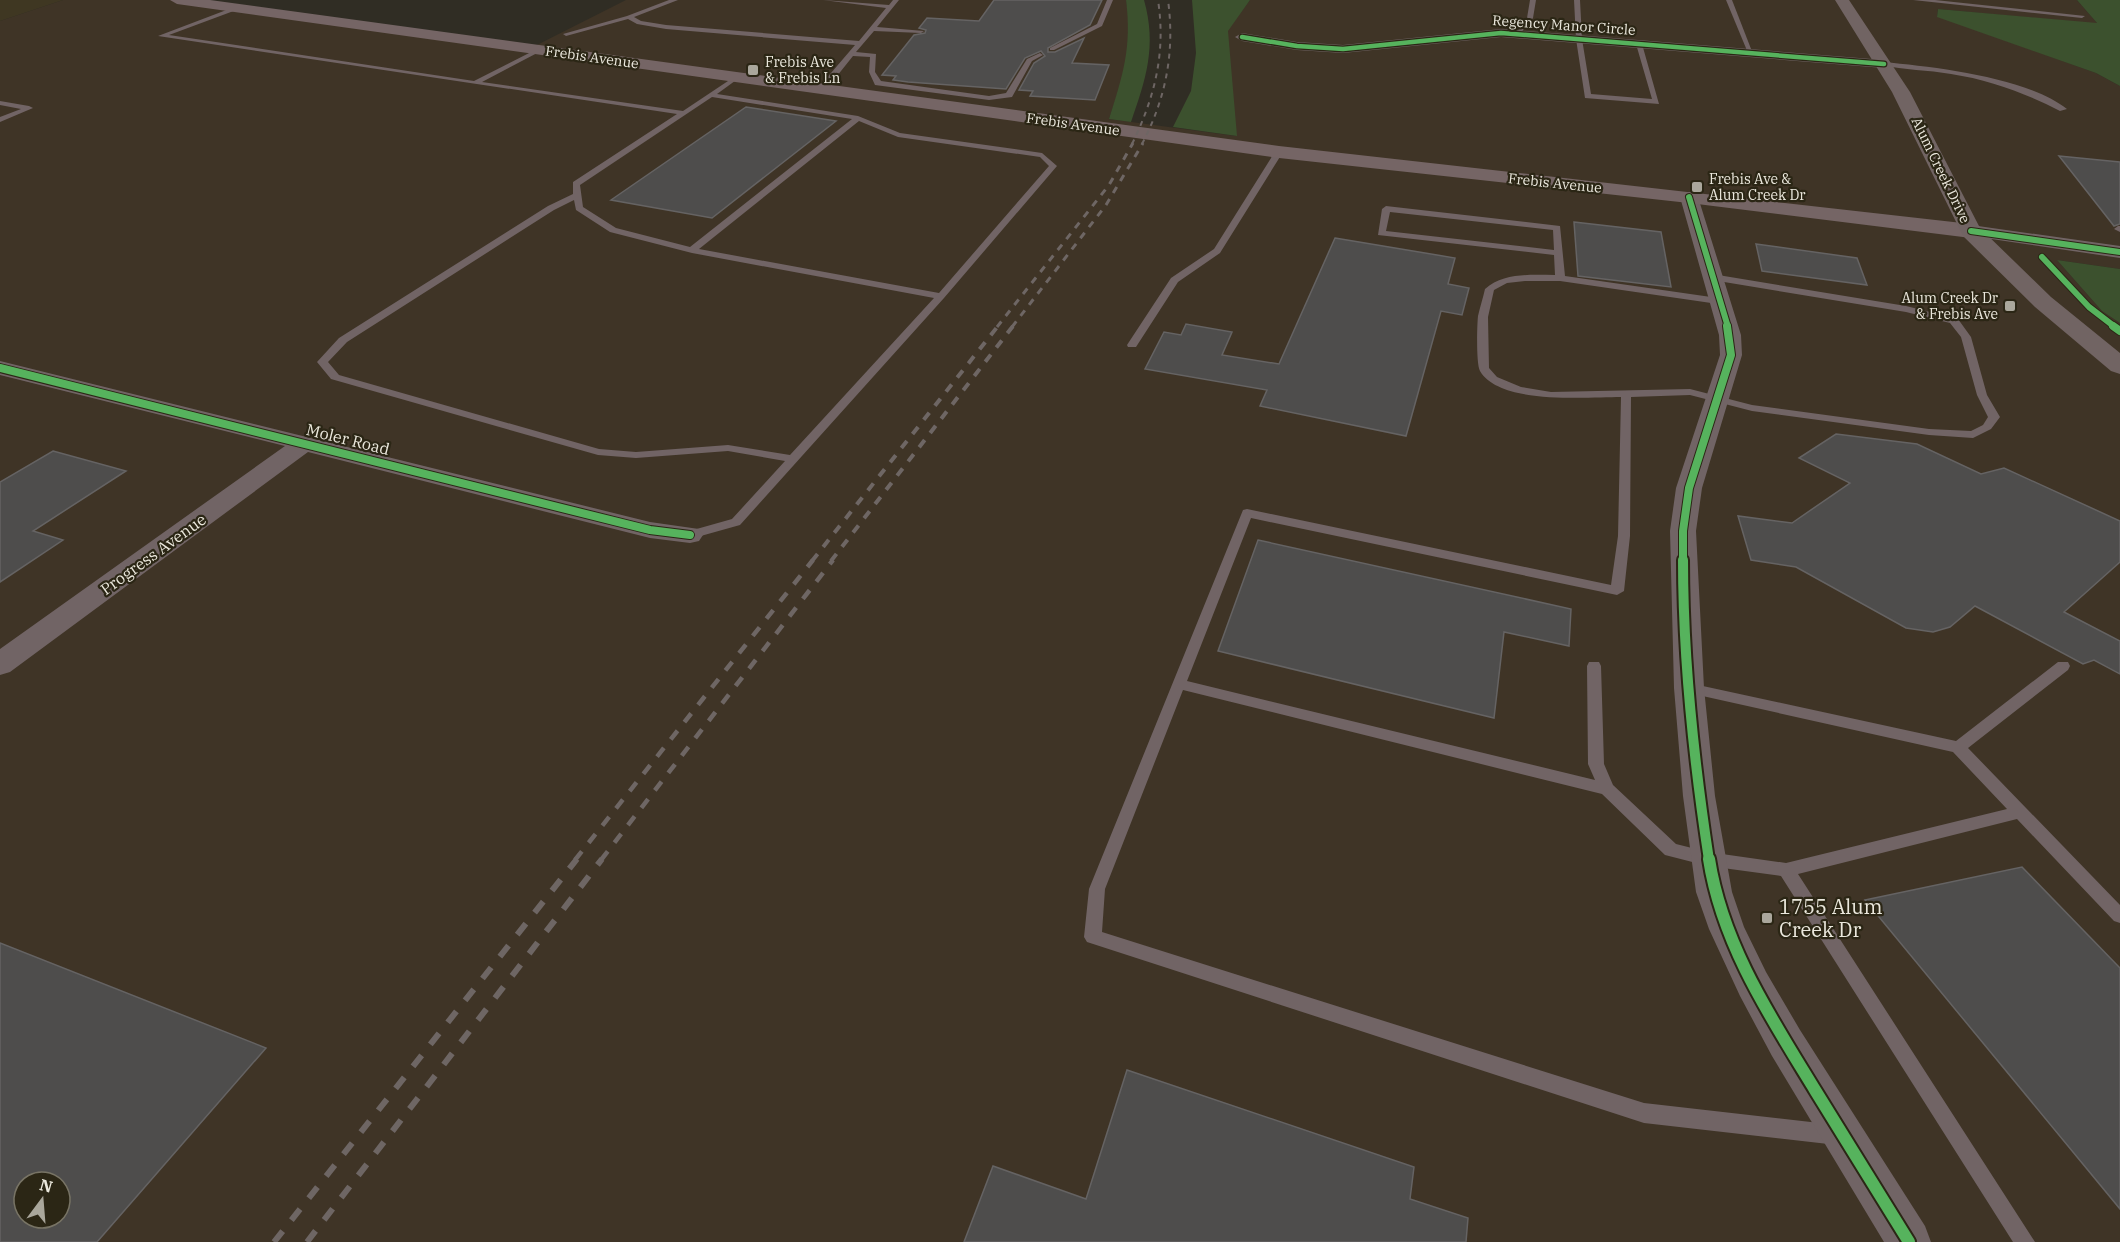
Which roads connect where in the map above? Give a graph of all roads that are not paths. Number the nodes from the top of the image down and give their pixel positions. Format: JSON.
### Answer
{"nodes":[{"id":1,"x":177,"y":0,"type":"edge"},
{"id":2,"x":675,"y":0,"type":"edge"},
{"id":3,"x":826,"y":0,"type":"edge"},
{"id":4,"x":896,"y":0,"type":"edge"},
{"id":5,"x":1110,"y":0,"type":"edge"},
{"id":6,"x":1533,"y":0,"type":"edge"},
{"id":7,"x":1577,"y":0,"type":"edge"},
{"id":8,"x":1729,"y":0,"type":"edge"},
{"id":9,"x":1842,"y":0,"type":"edge"},
{"id":10,"x":1916,"y":0,"type":"edge"},
{"id":11,"x":225,"y":4,"type":"edge"},
{"id":12,"x":890,"y":7,"type":"junction"},
{"id":13,"x":2082,"y":16,"type":"dead end"},
{"id":14,"x":629,"y":17,"type":"junction"},
{"id":15,"x":873,"y":29,"type":"junction"},
{"id":16,"x":921,"y":31,"type":"dead end"},
{"id":17,"x":566,"y":34,"type":"dead end"},
{"id":18,"x":1517,"y":34,"type":"junction"},
{"id":19,"x":1242,"y":38,"type":"dead end"},
{"id":20,"x":1579,"y":39,"type":"junction"},
{"id":21,"x":861,"y":43,"type":"junction"},
{"id":22,"x":1640,"y":44,"type":"junction"},
{"id":23,"x":1052,"y":49,"type":"dead end"},
{"id":24,"x":539,"y":50,"type":"junction"},
{"id":25,"x":1751,"y":53,"type":"junction"},
{"id":26,"x":852,"y":54,"type":"junction"},
{"id":27,"x":1040,"y":55,"type":"dead end"},
{"id":28,"x":1884,"y":64,"type":"junction"},
{"id":29,"x":736,"y":77,"type":"junction"},
{"id":30,"x":475,"y":83,"type":"junction"},
{"id":31,"x":822,"y":89,"type":"junction"},
{"id":32,"x":711,"y":95,"type":"junction"},
{"id":33,"x":0,"y":103,"type":"edge"},
{"id":34,"x":2063,"y":109,"type":"dead end"},
{"id":35,"x":684,"y":113,"type":"junction"},
{"id":36,"x":858,"y":118,"type":"junction"},
{"id":37,"x":0,"y":120,"type":"edge"},
{"id":38,"x":1279,"y":152,"type":"junction"},
{"id":39,"x":577,"y":195,"type":"junction"},
{"id":40,"x":1689,"y":197,"type":"junction"},
{"id":41,"x":1971,"y":231,"type":"junction"},
{"id":42,"x":692,"y":250,"type":"junction"},
{"id":43,"x":2120,"y":252,"type":"edge"},
{"id":44,"x":1559,"y":253,"type":"junction"},
{"id":45,"x":1712,"y":277,"type":"junction"},
{"id":46,"x":1560,"y":278,"type":"junction"},
{"id":47,"x":941,"y":296,"type":"junction"},
{"id":48,"x":1719,"y":301,"type":"junction"},
{"id":49,"x":1132,"y":345,"type":"dead end"},
{"id":50,"x":2120,"y":366,"type":"edge"},
{"id":51,"x":0,"y":368,"type":"edge"},
{"id":52,"x":1626,"y":394,"type":"junction"},
{"id":53,"x":1718,"y":399,"type":"junction"},
{"id":54,"x":305,"y":443,"type":"junction"},
{"id":55,"x":793,"y":459,"type":"junction"},
{"id":56,"x":690,"y":535,"type":"joint"},
{"id":57,"x":0,"y":664,"type":"edge"},
{"id":58,"x":1594,"y":666,"type":"dead end"},
{"id":59,"x":2063,"y":666,"type":"dead end"},
{"id":60,"x":1179,"y":684,"type":"junction"},
{"id":61,"x":1689,"y":688,"type":"junction"},
{"id":62,"x":1958,"y":747,"type":"junction"},
{"id":63,"x":1607,"y":789,"type":"junction"},
{"id":64,"x":2019,"y":812,"type":"junction"},
{"id":65,"x":1708,"y":860,"type":"junction"},
{"id":66,"x":1786,"y":870,"type":"junction"},
{"id":67,"x":2120,"y":916,"type":"edge"},
{"id":68,"x":1842,"y":1135,"type":"junction"},
{"id":69,"x":1909,"y":1242,"type":"edge"},
{"id":70,"x":2025,"y":1242,"type":"edge"}],
"edges":[{"from":1,"to":11,"type":"main road","name":"Frebis Avenue"},
{"from":2,"to":14,"type":"lane"},
{"from":3,"to":12,"type":"lane"},
{"from":4,"to":12,"type":"lane"},
{"from":5,"to":23,"type":"lane"},
{"from":6,"to":18,"type":"lane"},
{"from":7,"to":20,"type":"lane"},
{"from":8,"to":25,"type":"lane"},
{"from":9,"to":28,"type":"main road","name":"Alum Creek Drive"},
{"from":10,"to":13,"type":"lane"},
{"from":11,"to":24,"type":"main road","name":"Frebis Avenue"},
{"from":11,"to":30,"type":"lane"},
{"from":12,"to":15,"type":"lane"},
{"from":14,"to":17,"type":"lane"},
{"from":14,"to":21,"type":"lane"},
{"from":15,"to":16,"type":"lane"},
{"from":15,"to":21,"type":"lane"},
{"from":18,"to":19,"type":"street","name":"Regency Manor Circle"},
{"from":18,"to":20,"type":"street","name":"Regency Manor Circle"},
{"from":20,"to":22,"type":"street","name":"Regency Manor Circle"},
{"from":20,"to":22,"type":"lane"},
{"from":21,"to":26,"type":"lane"},
{"from":22,"to":25,"type":"street","name":"Regency Manor Circle"},
{"from":24,"to":29,"type":"main road","name":"Frebis Avenue"},
{"from":24,"to":30,"type":"lane"},
{"from":25,"to":28,"type":"street","name":"Regency Manor Circle"},
{"from":26,"to":27,"type":"lane"},
{"from":26,"to":31,"type":"lane"},
{"from":28,"to":34,"type":"lane"},
{"from":28,"to":41,"type":"main road","name":"Alum Creek Drive"},
{"from":29,"to":31,"type":"main road","name":"Frebis Avenue"},
{"from":29,"to":32,"type":"lane"},
{"from":30,"to":35,"type":"lane"},
{"from":31,"to":38,"type":"main road","name":"Frebis Avenue"},
{"from":32,"to":35,"type":"lane"},
{"from":32,"to":36,"type":"lane"},
{"from":33,"to":37,"type":"lane"},
{"from":35,"to":39,"type":"lane"},
{"from":36,"to":42,"type":"lane"},
{"from":36,"to":47,"type":"lane"},
{"from":38,"to":40,"type":"main road","name":"Frebis Avenue"},
{"from":38,"to":49,"type":"lane"},
{"from":39,"to":42,"type":"lane"},
{"from":39,"to":55,"type":"lane"},
{"from":40,"to":41,"type":"main road","name":"Frebis Avenue"},
{"from":40,"to":45,"type":"street"},
{"from":41,"to":43,"type":"street"},
{"from":41,"to":50,"type":"main road","name":"Alum Creek Drive"},
{"from":42,"to":47,"type":"lane"},
{"from":44,"to":44,"type":"lane"},
{"from":44,"to":46,"type":"lane"},
{"from":45,"to":48,"type":"street"},
{"from":45,"to":53,"type":"lane"},
{"from":46,"to":48,"type":"lane"},
{"from":46,"to":52,"type":"lane"},
{"from":47,"to":55,"type":"lane"},
{"from":48,"to":53,"type":"street"},
{"from":51,"to":54,"type":"street","name":"Moler Road"},
{"from":52,"to":53,"type":"lane"},
{"from":52,"to":60,"type":"lane"},
{"from":53,"to":61,"type":"street"},
{"from":54,"to":56,"type":"street","name":"Moler Road"},
{"from":54,"to":57,"type":"street","name":"Progress Avenue"},
{"from":55,"to":56,"type":"lane"},
{"from":58,"to":63,"type":"lane"},
{"from":59,"to":62,"type":"lane"},
{"from":60,"to":63,"type":"lane"},
{"from":60,"to":68,"type":"lane"},
{"from":61,"to":62,"type":"lane"},
{"from":61,"to":65,"type":"street"},
{"from":62,"to":64,"type":"lane"},
{"from":63,"to":65,"type":"lane"},
{"from":64,"to":66,"type":"lane"},
{"from":64,"to":67,"type":"lane"},
{"from":65,"to":66,"type":"lane"},
{"from":65,"to":68,"type":"street"},
{"from":66,"to":70,"type":"lane"},
{"from":68,"to":69,"type":"street"}]}
